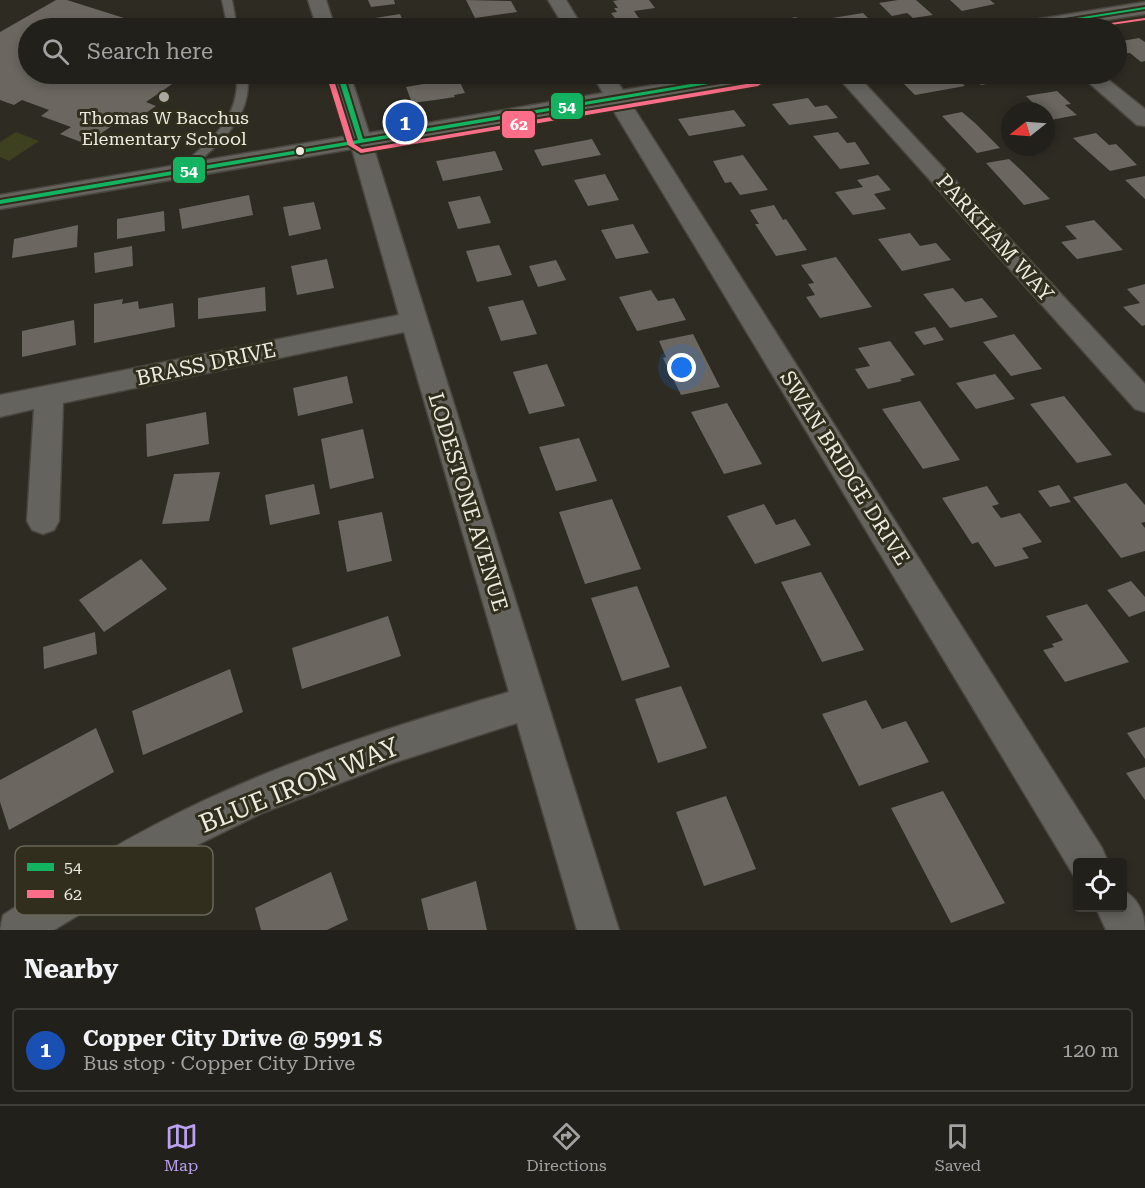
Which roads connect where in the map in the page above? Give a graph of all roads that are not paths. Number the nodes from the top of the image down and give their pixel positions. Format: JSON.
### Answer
{"nodes":[{"id":1,"x":227,"y":0,"type":"edge"},
{"id":2,"x":317,"y":0,"type":"edge"},
{"id":3,"x":557,"y":0,"type":"edge"},
{"id":4,"x":1145,"y":8,"type":"edge"},
{"id":5,"x":231,"y":18,"type":"edge"},
{"id":6,"x":323,"y":18,"type":"edge"},
{"id":7,"x":568,"y":18,"type":"edge"},
{"id":8,"x":1088,"y":18,"type":"edge"},
{"id":9,"x":244,"y":84,"type":"edge"},
{"id":10,"x":343,"y":84,"type":"edge"},
{"id":11,"x":854,"y":84,"type":"edge"},
{"id":12,"x":1101,"y":84,"type":"edge"},
{"id":13,"x":609,"y":85,"type":"edge"},
{"id":14,"x":1145,"y":120,"type":"edge"},
{"id":15,"x":361,"y":141,"type":"junction"},
{"id":16,"x":183,"y":170,"type":"junction"},
{"id":17,"x":0,"y":202,"type":"edge"},
{"id":18,"x":413,"y":321,"type":"junction"},
{"id":19,"x":49,"y":396,"type":"junction"},
{"id":20,"x":1145,"y":402,"type":"edge"},
{"id":21,"x":0,"y":406,"type":"edge"},
{"id":22,"x":43,"y":521,"type":"dead end"},
{"id":23,"x":528,"y":703,"type":"junction"},
{"id":24,"x":156,"y":846,"type":"edge"},
{"id":25,"x":1087,"y":858,"type":"edge"},
{"id":26,"x":1119,"y":912,"type":"edge"},
{"id":27,"x":43,"y":915,"type":"edge"},
{"id":28,"x":18,"y":930,"type":"edge"},
{"id":29,"x":598,"y":930,"type":"edge"},
{"id":30,"x":1130,"y":930,"type":"edge"}],
"edges":[{"from":1,"to":5,"type":"lane"},
{"from":2,"to":6,"type":"street"},
{"from":3,"to":7,"type":"street"},
{"from":4,"to":8,"type":"street"},
{"from":9,"to":16,"type":"lane"},
{"from":10,"to":15,"type":"street","name":"LODESTONE AVENUE"},
{"from":11,"to":20,"type":"street","name":"PARKHAM WAY"},
{"from":12,"to":14,"type":"street"},
{"from":13,"to":15,"type":"street"},
{"from":13,"to":25,"type":"street","name":"SWAN BRIDGE DRIVE"},
{"from":15,"to":16,"type":"street"},
{"from":15,"to":18,"type":"street","name":"LODESTONE AVENUE"},
{"from":16,"to":17,"type":"street"},
{"from":18,"to":19,"type":"street","name":"BRASS DRIVE"},
{"from":18,"to":23,"type":"street","name":"LODESTONE AVENUE"},
{"from":19,"to":21,"type":"street","name":"BRASS DRIVE"},
{"from":19,"to":22,"type":"street"},
{"from":23,"to":24,"type":"street","name":"BLUE IRON WAY"},
{"from":23,"to":29,"type":"street","name":"LODESTONE AVENUE"},
{"from":26,"to":30,"type":"street"},
{"from":27,"to":28,"type":"street","name":"BLUE IRON WAY"}]}
